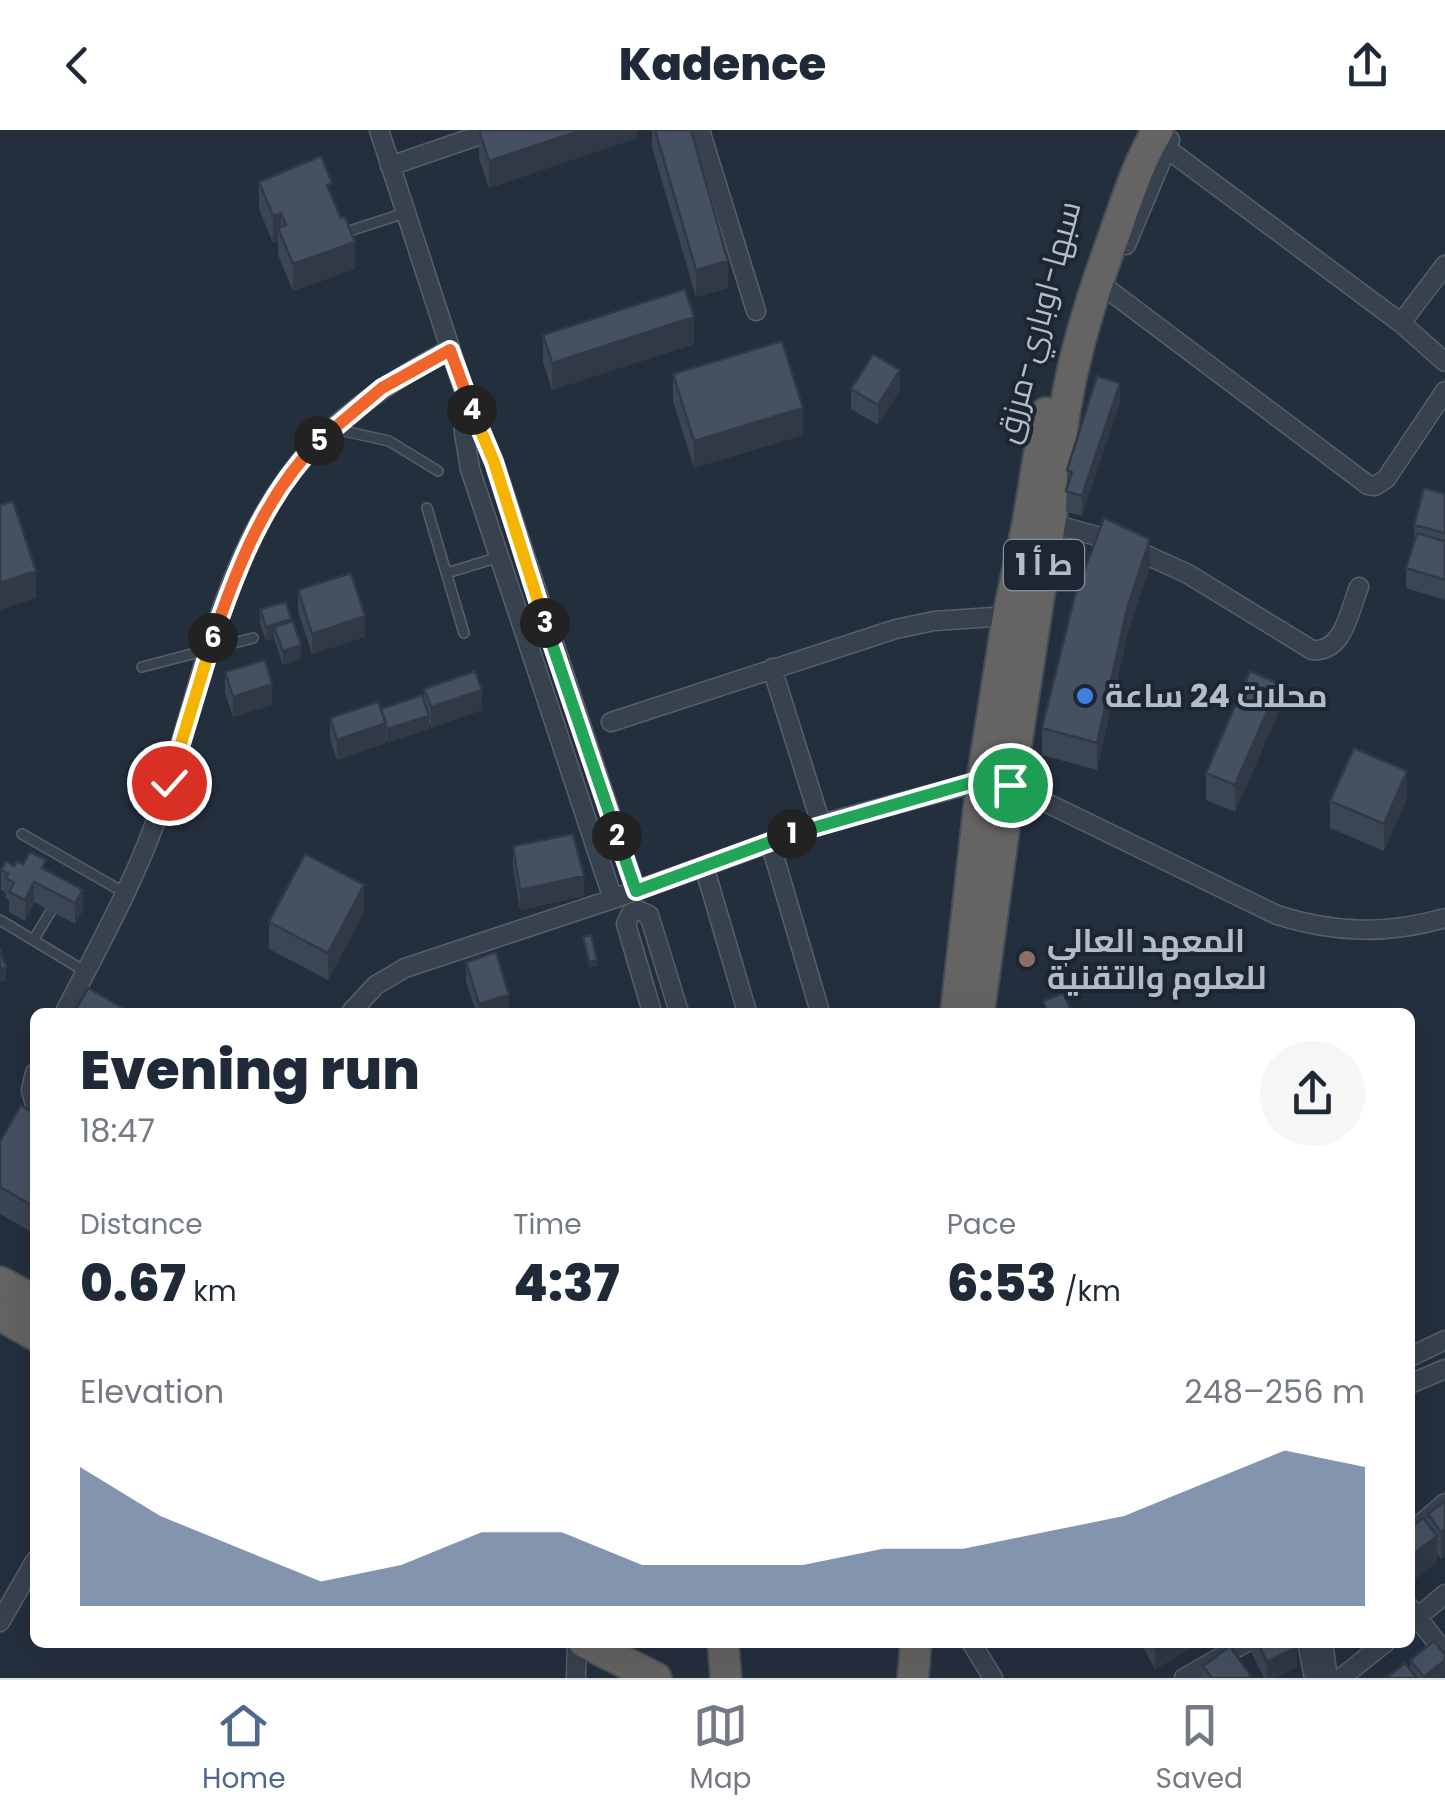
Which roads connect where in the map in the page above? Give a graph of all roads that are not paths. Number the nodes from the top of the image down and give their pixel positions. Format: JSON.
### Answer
{"nodes":[{"id":1,"x":378,"y":130,"type":"edge"},
{"id":2,"x":495,"y":130,"type":"edge"},
{"id":3,"x":700,"y":130,"type":"edge"},
{"id":4,"x":1136,"y":130,"type":"edge"},
{"id":5,"x":1166,"y":136,"type":"edge"},
{"id":6,"x":445,"y":138,"type":"edge"},
{"id":7,"x":390,"y":166,"type":"junction"},
{"id":8,"x":405,"y":213,"type":"junction"},
{"id":9,"x":346,"y":232,"type":"edge"},
{"id":10,"x":1445,"y":264,"type":"edge"},
{"id":11,"x":1110,"y":292,"type":"junction"},
{"id":12,"x":756,"y":311,"type":"dead end"},
{"id":13,"x":1401,"y":322,"type":"junction"},
{"id":14,"x":450,"y":350,"type":"junction"},
{"id":15,"x":1445,"y":362,"type":"edge"},
{"id":16,"x":1445,"y":390,"type":"edge"},
{"id":17,"x":464,"y":394,"type":"junction"},
{"id":18,"x":1061,"y":420,"type":"junction"},
{"id":19,"x":332,"y":429,"type":"junction"},
{"id":20,"x":438,"y":471,"type":"dead end"},
{"id":21,"x":427,"y":508,"type":"dead end"},
{"id":22,"x":1050,"y":523,"type":"junction"},
{"id":23,"x":514,"y":524,"type":"junction"},
{"id":24,"x":491,"y":532,"type":"junction"},
{"id":25,"x":499,"y":557,"type":"junction"},
{"id":26,"x":446,"y":573,"type":"junction"},
{"id":27,"x":1359,"y":587,"type":"dead end"},
{"id":28,"x":1008,"y":616,"type":"junction"},
{"id":29,"x":464,"y":633,"type":"dead end"},
{"id":30,"x":253,"y":638,"type":"dead end"},
{"id":31,"x":209,"y":648,"type":"junction"},
{"id":32,"x":554,"y":648,"type":"junction"},
{"id":33,"x":532,"y":654,"type":"junction"},
{"id":34,"x":142,"y":668,"type":"dead end"},
{"id":35,"x":772,"y":668,"type":"junction"},
{"id":36,"x":611,"y":722,"type":"dead end"},
{"id":37,"x":996,"y":783,"type":"junction"},
{"id":38,"x":821,"y":824,"type":"junction"},
{"id":39,"x":22,"y":834,"type":"dead end"},
{"id":40,"x":770,"y":842,"type":"junction"},
{"id":41,"x":77,"y":866,"type":"junction"},
{"id":42,"x":704,"y":866,"type":"junction"},
{"id":43,"x":68,"y":882,"type":"edge"},
{"id":44,"x":636,"y":891,"type":"junction"},
{"id":45,"x":125,"y":893,"type":"junction"},
{"id":46,"x":613,"y":900,"type":"junction"},
{"id":47,"x":51,"y":911,"type":"dead end"},
{"id":48,"x":1445,"y":918,"type":"edge"},
{"id":49,"x":0,"y":920,"type":"edge"},
{"id":50,"x":34,"y":939,"type":"junction"},
{"id":51,"x":86,"y":972,"type":"junction"},
{"id":52,"x":67,"y":1008,"type":"edge"},
{"id":53,"x":355,"y":1008,"type":"edge"},
{"id":54,"x":651,"y":1008,"type":"edge"},
{"id":55,"x":678,"y":1008,"type":"edge"},
{"id":56,"x":746,"y":1008,"type":"edge"},
{"id":57,"x":819,"y":1008,"type":"edge"},
{"id":58,"x":957,"y":1008,"type":"edge"},
{"id":59,"x":979,"y":1008,"type":"edge"},
{"id":60,"x":0,"y":1282,"type":"edge"},
{"id":61,"x":30,"y":1298,"type":"edge"},
{"id":62,"x":0,"y":1315,"type":"edge"},
{"id":63,"x":30,"y":1331,"type":"edge"},
{"id":64,"x":1445,"y":1340,"type":"edge"},
{"id":65,"x":1415,"y":1354,"type":"edge"},
{"id":66,"x":1445,"y":1369,"type":"edge"},
{"id":67,"x":1415,"y":1382,"type":"edge"},
{"id":68,"x":1445,"y":1502,"type":"edge"},
{"id":69,"x":1415,"y":1529,"type":"edge"},
{"id":70,"x":30,"y":1570,"type":"edge"},
{"id":71,"x":1445,"y":1594,"type":"edge"},
{"id":72,"x":1415,"y":1614,"type":"edge"},
{"id":73,"x":1415,"y":1619,"type":"edge"},
{"id":74,"x":0,"y":1622,"type":"edge"},
{"id":75,"x":579,"y":1648,"type":"edge"},
{"id":76,"x":595,"y":1648,"type":"edge"},
{"id":77,"x":724,"y":1648,"type":"edge"},
{"id":78,"x":974,"y":1648,"type":"edge"},
{"id":79,"x":1236,"y":1648,"type":"edge"},
{"id":80,"x":1308,"y":1648,"type":"edge"},
{"id":81,"x":1324,"y":1648,"type":"edge"},
{"id":82,"x":1378,"y":1648,"type":"edge"},
{"id":83,"x":1445,"y":1653,"type":"edge"},
{"id":84,"x":623,"y":1659,"type":"edge"},
{"id":85,"x":576,"y":1678,"type":"edge"},
{"id":86,"x":656,"y":1678,"type":"edge"},
{"id":87,"x":726,"y":1678,"type":"edge"},
{"id":88,"x":993,"y":1678,"type":"edge"},
{"id":89,"x":1184,"y":1678,"type":"edge"},
{"id":90,"x":1314,"y":1678,"type":"edge"},
{"id":91,"x":1328,"y":1678,"type":"edge"},
{"id":92,"x":1340,"y":1678,"type":"edge"}],
"edges":[{"from":1,"to":7,"type":"street"},
{"from":2,"to":6,"type":"street"},
{"from":3,"to":12,"type":"street"},
{"from":4,"to":28,"type":"highway","name":"سبها-اوباري-مرزق","number":"ط أ 1"},
{"from":5,"to":11,"type":"street"},
{"from":5,"to":13,"type":"street"},
{"from":5,"to":18,"type":"highway","name":"سبها-اوباري-مرزق","number":"ط أ 1"},
{"from":6,"to":7,"type":"street"},
{"from":7,"to":8,"type":"street"},
{"from":8,"to":9,"type":"lane"},
{"from":8,"to":14,"type":"street"},
{"from":10,"to":13,"type":"street"},
{"from":11,"to":16,"type":"street"},
{"from":11,"to":18,"type":"street"},
{"from":13,"to":15,"type":"street"},
{"from":14,"to":17,"type":"street"},
{"from":14,"to":19,"type":"street"},
{"from":17,"to":23,"type":"street"},
{"from":17,"to":24,"type":"street"},
{"from":18,"to":22,"type":"highway","name":"سبها-اوباري-مرزق","number":"ط أ 1"},
{"from":19,"to":20,"type":"lane"},
{"from":19,"to":31,"type":"street"},
{"from":21,"to":26,"type":"lane"},
{"from":22,"to":27,"type":"street"},
{"from":22,"to":37,"type":"highway","name":"سبها-اوباري-مرزق","number":"ط أ 1"},
{"from":23,"to":24,"type":"street"},
{"from":23,"to":32,"type":"street"},
{"from":24,"to":25,"type":"street"},
{"from":25,"to":26,"type":"lane"},
{"from":25,"to":33,"type":"street"},
{"from":26,"to":29,"type":"lane"},
{"from":28,"to":35,"type":"street"},
{"from":28,"to":37,"type":"highway","name":"سبها-اوباري-مرزق","number":"ط أ 1"},
{"from":30,"to":31,"type":"lane"},
{"from":31,"to":34,"type":"lane"},
{"from":31,"to":45,"type":"street"},
{"from":32,"to":33,"type":"street"},
{"from":32,"to":44,"type":"street"},
{"from":33,"to":46,"type":"street"},
{"from":35,"to":36,"type":"street"},
{"from":35,"to":38,"type":"street"},
{"from":37,"to":38,"type":"street"},
{"from":37,"to":48,"type":"street"},
{"from":37,"to":58,"type":"highway","name":"سبها-اوباري-مرزق","number":"ط أ 1"},
{"from":37,"to":59,"type":"highway","name":"سبها-اوباري-مرزق","number":"ط أ 1"},
{"from":38,"to":40,"type":"street"},
{"from":39,"to":41,"type":"lane"},
{"from":40,"to":42,"type":"street"},
{"from":40,"to":57,"type":"street"},
{"from":41,"to":43,"type":"lane"},
{"from":41,"to":45,"type":"lane"},
{"from":42,"to":44,"type":"street"},
{"from":42,"to":56,"type":"street"},
{"from":44,"to":46,"type":"street"},
{"from":45,"to":51,"type":"street"},
{"from":46,"to":53,"type":"street"},
{"from":47,"to":50,"type":"lane"},
{"from":49,"to":50,"type":"lane"},
{"from":50,"to":51,"type":"lane"},
{"from":51,"to":52,"type":"street"},
{"from":54,"to":55,"type":"street"},
{"from":60,"to":61,"type":"highway"},
{"from":62,"to":63,"type":"highway"},
{"from":64,"to":65,"type":"street"},
{"from":66,"to":67,"type":"street"},
{"from":68,"to":69,"type":"street"},
{"from":70,"to":74,"type":"street"},
{"from":71,"to":72,"type":"street"},
{"from":73,"to":83,"type":"street"},
{"from":75,"to":85,"type":"street"},
{"from":76,"to":84,"type":"highway"},
{"from":77,"to":87,"type":"highway"},
{"from":78,"to":88,"type":"street"},
{"from":79,"to":89,"type":"street"},
{"from":80,"to":90,"type":"street"},
{"from":81,"to":91,"type":"street"},
{"from":82,"to":92,"type":"street"},
{"from":84,"to":86,"type":"highway"}]}
